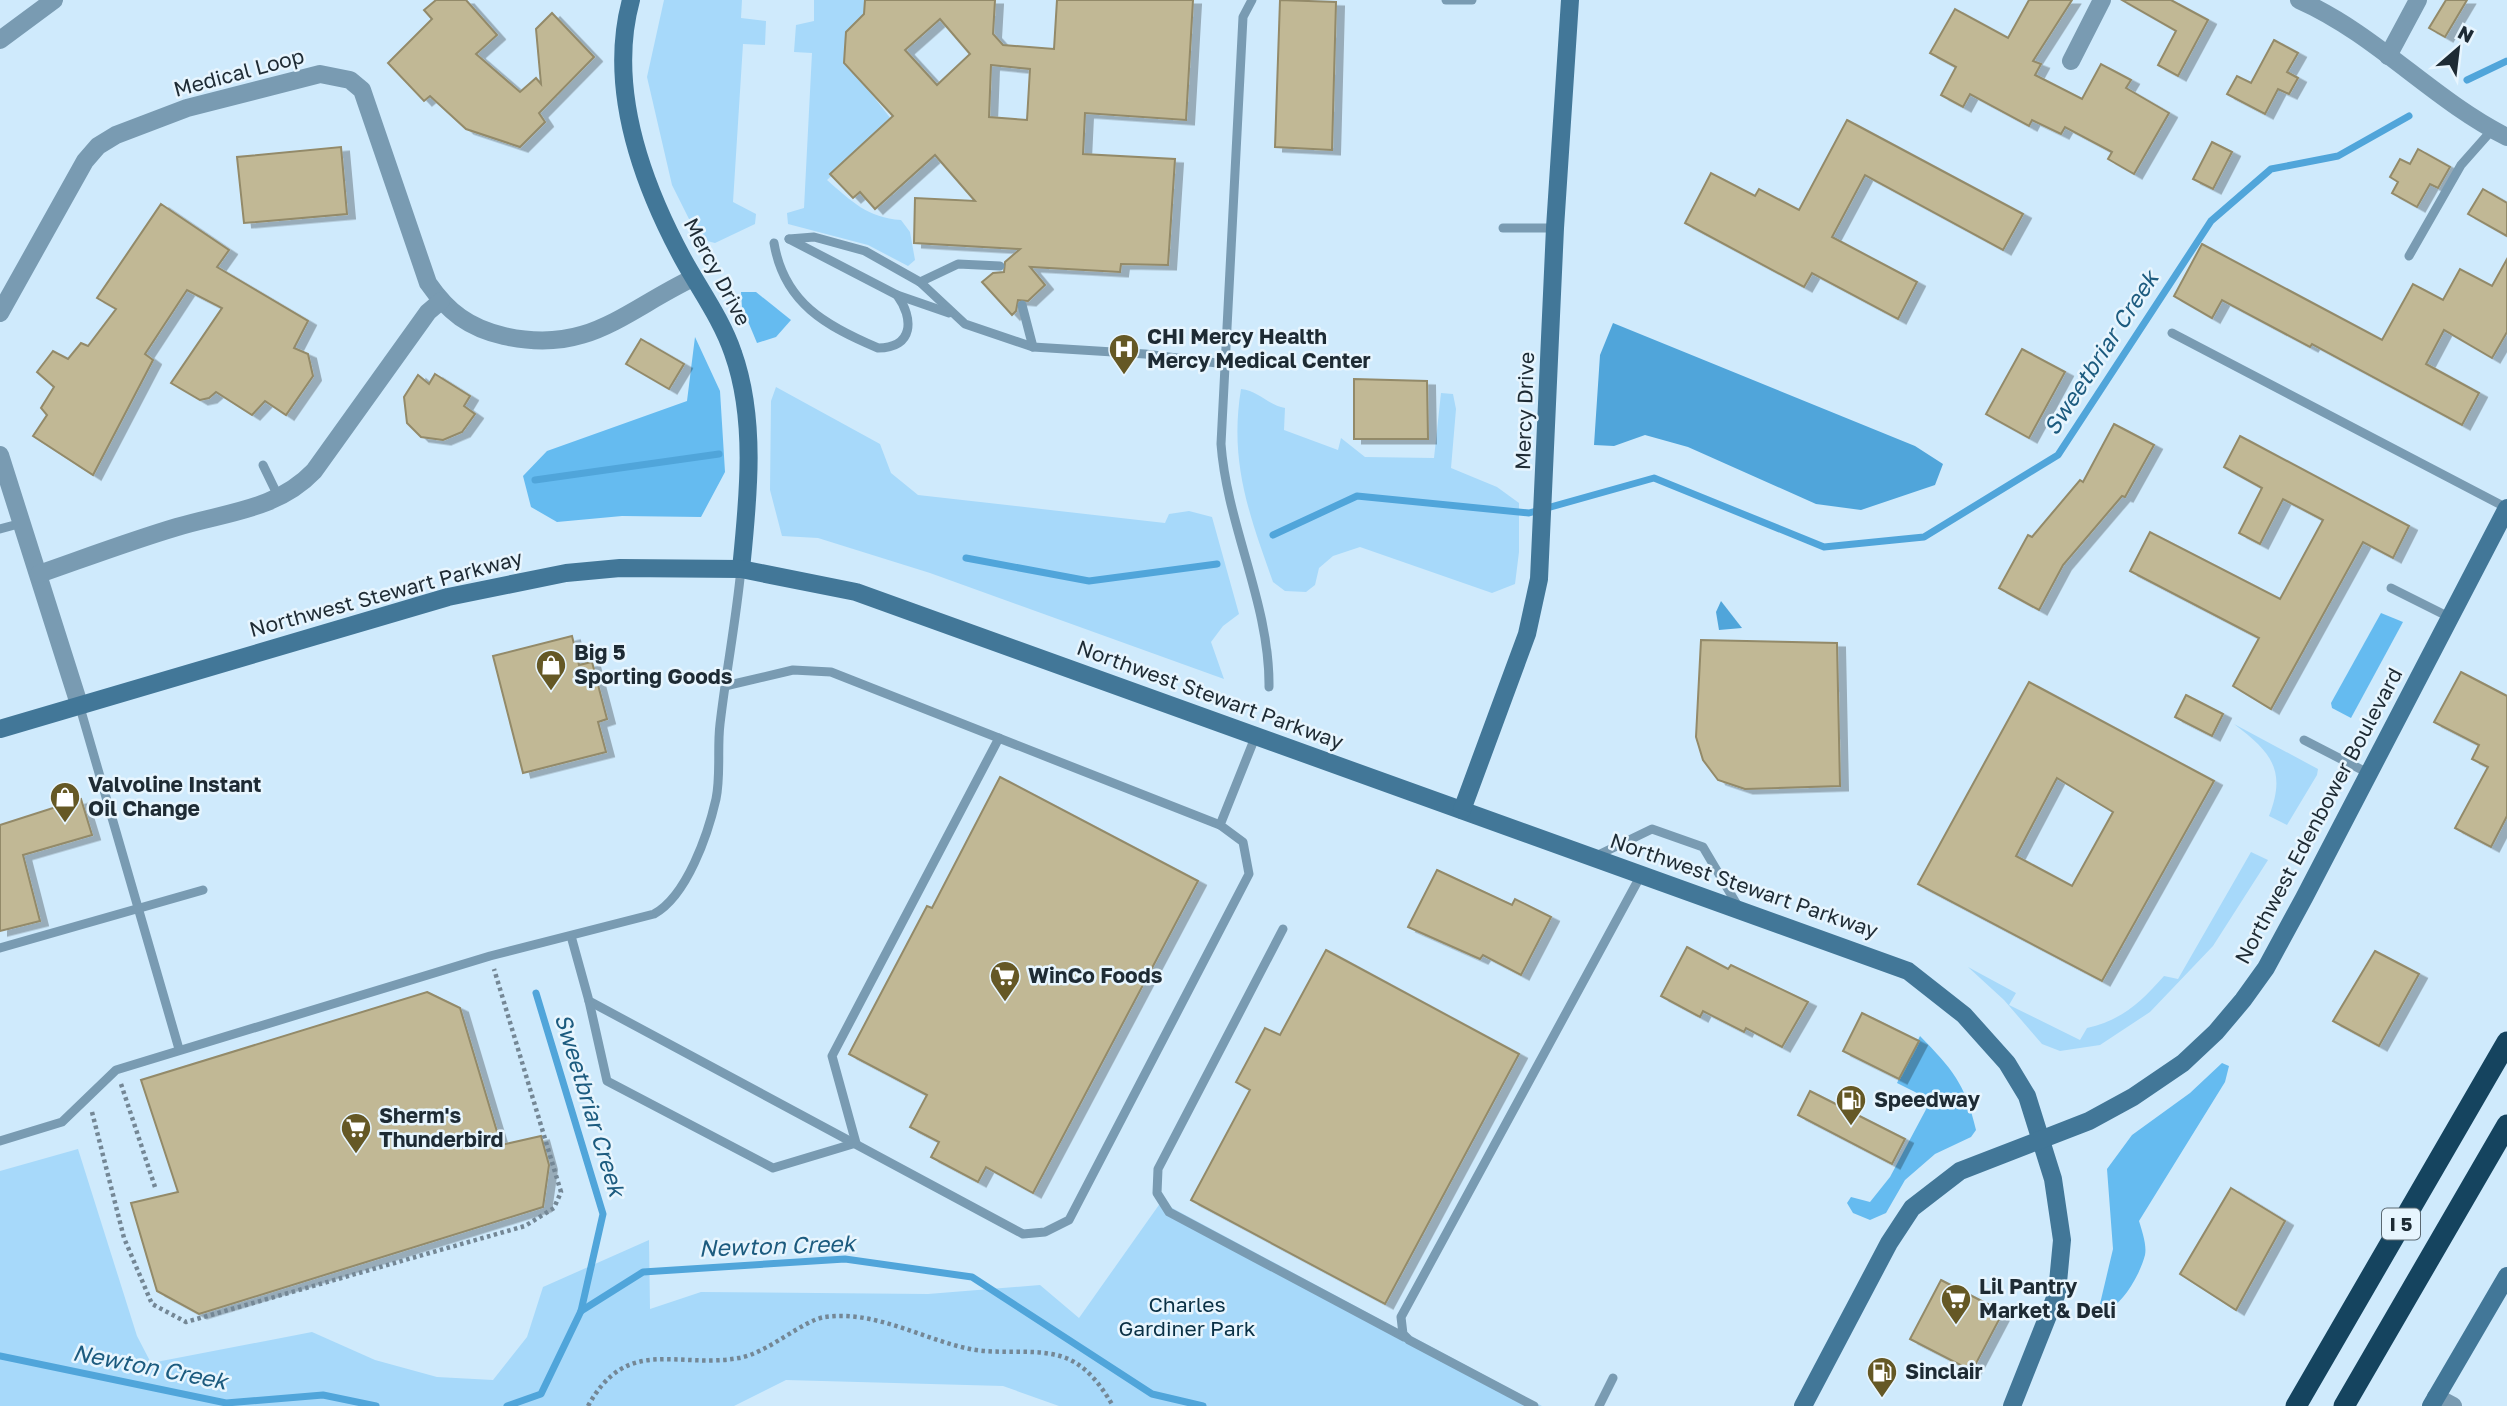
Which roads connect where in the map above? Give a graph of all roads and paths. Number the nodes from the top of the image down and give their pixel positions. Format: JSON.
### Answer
{"nodes":[{"id":1,"x":54,"y":0,"type":"edge"},
{"id":2,"x":631,"y":0,"type":"edge"},
{"id":3,"x":1252,"y":0,"type":"edge"},
{"id":4,"x":1446,"y":0,"type":"edge"},
{"id":5,"x":1472,"y":0,"type":"edge"},
{"id":6,"x":1570,"y":0,"type":"edge"},
{"id":7,"x":2102,"y":0,"type":"edge"},
{"id":8,"x":2299,"y":0,"type":"edge"},
{"id":9,"x":2418,"y":0,"type":"edge"},
{"id":10,"x":0,"y":40,"type":"edge"},
{"id":11,"x":2388,"y":56,"type":"junction"},
{"id":12,"x":2071,"y":61,"type":"dead end"},
{"id":13,"x":2499,"y":134,"type":"edge"},
{"id":14,"x":1503,"y":228,"type":"dead end"},
{"id":15,"x":1555,"y":228,"type":"junction"},
{"id":16,"x":774,"y":243,"type":"dead end"},
{"id":17,"x":2409,"y":256,"type":"dead end"},
{"id":18,"x":1000,"y":267,"type":"dead end"},
{"id":19,"x":693,"y":278,"type":"junction"},
{"id":20,"x":920,"y":282,"type":"junction"},
{"id":21,"x":897,"y":295,"type":"junction"},
{"id":22,"x":441,"y":301,"type":"junction"},
{"id":23,"x":1022,"y":306,"type":"dead end"},
{"id":24,"x":0,"y":313,"type":"edge"},
{"id":25,"x":955,"y":315,"type":"junction"},
{"id":26,"x":2172,"y":333,"type":"dead end"},
{"id":27,"x":1033,"y":347,"type":"junction"},
{"id":28,"x":1225,"y":364,"type":"junction"},
{"id":29,"x":0,"y":455,"type":"edge"},
{"id":30,"x":263,"y":465,"type":"dead end"},
{"id":31,"x":280,"y":499,"type":"junction"},
{"id":32,"x":2507,"y":508,"type":"edge"},
{"id":33,"x":23,"y":522,"type":"junction"},
{"id":34,"x":0,"y":529,"type":"edge"},
{"id":35,"x":741,"y":569,"type":"junction"},
{"id":36,"x":38,"y":574,"type":"junction"},
{"id":37,"x":2391,"y":588,"type":"dead end"},
{"id":38,"x":2451,"y":618,"type":"junction"},
{"id":39,"x":725,"y":686,"type":"junction"},
{"id":40,"x":1269,"y":687,"type":"dead end"},
{"id":41,"x":79,"y":704,"type":"junction"},
{"id":42,"x":0,"y":729,"type":"edge"},
{"id":43,"x":1256,"y":735,"type":"junction"},
{"id":44,"x":999,"y":738,"type":"junction"},
{"id":45,"x":2304,"y":740,"type":"dead end"},
{"id":46,"x":2368,"y":773,"type":"junction"},
{"id":47,"x":1462,"y":810,"type":"junction"},
{"id":48,"x":1220,"y":824,"type":"junction"},
{"id":49,"x":1592,"y":858,"type":"junction"},
{"id":50,"x":1641,"y":875,"type":"junction"},
{"id":51,"x":203,"y":890,"type":"dead end"},
{"id":52,"x":140,"y":907,"type":"junction"},
{"id":53,"x":1740,"y":909,"type":"junction"},
{"id":54,"x":1283,"y":929,"type":"dead end"},
{"id":55,"x":571,"y":936,"type":"junction"},
{"id":56,"x":0,"y":948,"type":"edge"},
{"id":57,"x":490,"y":956,"type":"junction"},
{"id":58,"x":589,"y":1001,"type":"junction"},
{"id":59,"x":2507,"y":1042,"type":"edge"},
{"id":60,"x":179,"y":1049,"type":"junction"},
{"id":61,"x":116,"y":1070,"type":"junction"},
{"id":62,"x":88,"y":1098,"type":"junction"},
{"id":63,"x":2507,"y":1125,"type":"edge"},
{"id":64,"x":2042,"y":1139,"type":"junction"},
{"id":65,"x":0,"y":1141,"type":"edge"},
{"id":66,"x":856,"y":1143,"type":"junction"},
{"id":67,"x":155,"y":1187,"type":"dead end"},
{"id":68,"x":2507,"y":1276,"type":"edge"},
{"id":69,"x":1409,"y":1340,"type":"junction"},
{"id":70,"x":1613,"y":1378,"type":"dead end"},
{"id":71,"x":2434,"y":1402,"type":"edge"},
{"id":72,"x":588,"y":1406,"type":"edge"},
{"id":73,"x":1113,"y":1406,"type":"edge"},
{"id":74,"x":1534,"y":1406,"type":"edge"},
{"id":75,"x":1599,"y":1406,"type":"edge"},
{"id":76,"x":1802,"y":1406,"type":"edge"},
{"id":77,"x":2012,"y":1406,"type":"edge"},
{"id":78,"x":2296,"y":1406,"type":"edge"},
{"id":79,"x":2344,"y":1406,"type":"edge"},
{"id":80,"x":2453,"y":1406,"type":"edge"}],
"edges":[{"from":1,"to":10,"type":"street"},
{"from":2,"to":19,"type":"main road","name":"Mercy Drive"},
{"from":3,"to":28,"type":"lane"},
{"from":4,"to":5,"type":"lane"},
{"from":6,"to":15,"type":"main road","name":"Mercy Drive"},
{"from":7,"to":12,"type":"street"},
{"from":8,"to":11,"type":"street"},
{"from":9,"to":11,"type":"street"},
{"from":11,"to":13,"type":"street"},
{"from":13,"to":17,"type":"lane"},
{"from":14,"to":15,"type":"lane"},
{"from":15,"to":47,"type":"main road","name":"Mercy Drive"},
{"from":16,"to":21,"type":"lane"},
{"from":18,"to":20,"type":"lane"},
{"from":19,"to":22,"type":"street","name":"Medical Loop"},
{"from":19,"to":35,"type":"main road","name":"Mercy Drive"},
{"from":20,"to":21,"type":"lane"},
{"from":20,"to":25,"type":"lane"},
{"from":21,"to":25,"type":"lane"},
{"from":22,"to":24,"type":"street","name":"Medical Loop"},
{"from":22,"to":31,"type":"street"},
{"from":23,"to":27,"type":"lane"},
{"from":25,"to":27,"type":"lane"},
{"from":26,"to":32,"type":"lane"},
{"from":27,"to":28,"type":"lane"},
{"from":28,"to":40,"type":"lane"},
{"from":29,"to":33,"type":"street"},
{"from":30,"to":31,"type":"lane"},
{"from":31,"to":36,"type":"street"},
{"from":32,"to":38,"type":"main road","name":"Northwest Edenbower Boulevard"},
{"from":33,"to":34,"type":"lane"},
{"from":33,"to":36,"type":"street"},
{"from":35,"to":39,"type":"lane"},
{"from":35,"to":41,"type":"main road","name":"Northwest Stewart Parkway"},
{"from":35,"to":43,"type":"main road","name":"Northwest Stewart Parkway"},
{"from":36,"to":41,"type":"street"},
{"from":37,"to":38,"type":"lane"},
{"from":38,"to":46,"type":"main road","name":"Northwest Edenbower Boulevard"},
{"from":39,"to":44,"type":"lane"},
{"from":39,"to":55,"type":"lane"},
{"from":41,"to":42,"type":"main road","name":"Northwest Stewart Parkway"},
{"from":41,"to":52,"type":"lane"},
{"from":43,"to":47,"type":"main road","name":"Northwest Stewart Parkway"},
{"from":43,"to":48,"type":"lane"},
{"from":44,"to":48,"type":"lane"},
{"from":44,"to":66,"type":"lane"},
{"from":45,"to":46,"type":"lane"},
{"from":46,"to":64,"type":"main road","name":"Northwest Edenbower Boulevard"},
{"from":47,"to":49,"type":"main road","name":"Northwest Stewart Parkway"},
{"from":48,"to":66,"type":"lane"},
{"from":49,"to":50,"type":"main road","name":"Northwest Stewart Parkway"},
{"from":49,"to":53,"type":"lane"},
{"from":50,"to":53,"type":"main road","name":"Northwest Stewart Parkway"},
{"from":50,"to":69,"type":"lane"},
{"from":51,"to":52,"type":"lane"},
{"from":52,"to":56,"type":"lane"},
{"from":52,"to":60,"type":"lane"},
{"from":53,"to":64,"type":"main road","name":"Northwest Stewart Parkway"},
{"from":54,"to":69,"type":"lane"},
{"from":55,"to":57,"type":"lane"},
{"from":55,"to":58,"type":"lane"},
{"from":57,"to":60,"type":"lane"},
{"from":57,"to":62,"type":"path"},
{"from":58,"to":66,"type":"lane"},
{"from":58,"to":66,"type":"lane"},
{"from":59,"to":78,"type":"highway","number":"I 5"},
{"from":60,"to":61,"type":"lane"},
{"from":61,"to":62,"type":"lane"},
{"from":61,"to":67,"type":"path"},
{"from":62,"to":65,"type":"lane"},
{"from":63,"to":79,"type":"highway","number":"I 5"},
{"from":64,"to":76,"type":"main road","name":"Northwest Edenbower Boulevard"},
{"from":64,"to":77,"type":"main road","name":"Northwest Stewart Parkway"},
{"from":68,"to":71,"type":"main road"},
{"from":69,"to":74,"type":"lane"},
{"from":70,"to":75,"type":"lane"},
{"from":71,"to":80,"type":"street"},
{"from":72,"to":73,"type":"path"}]}
